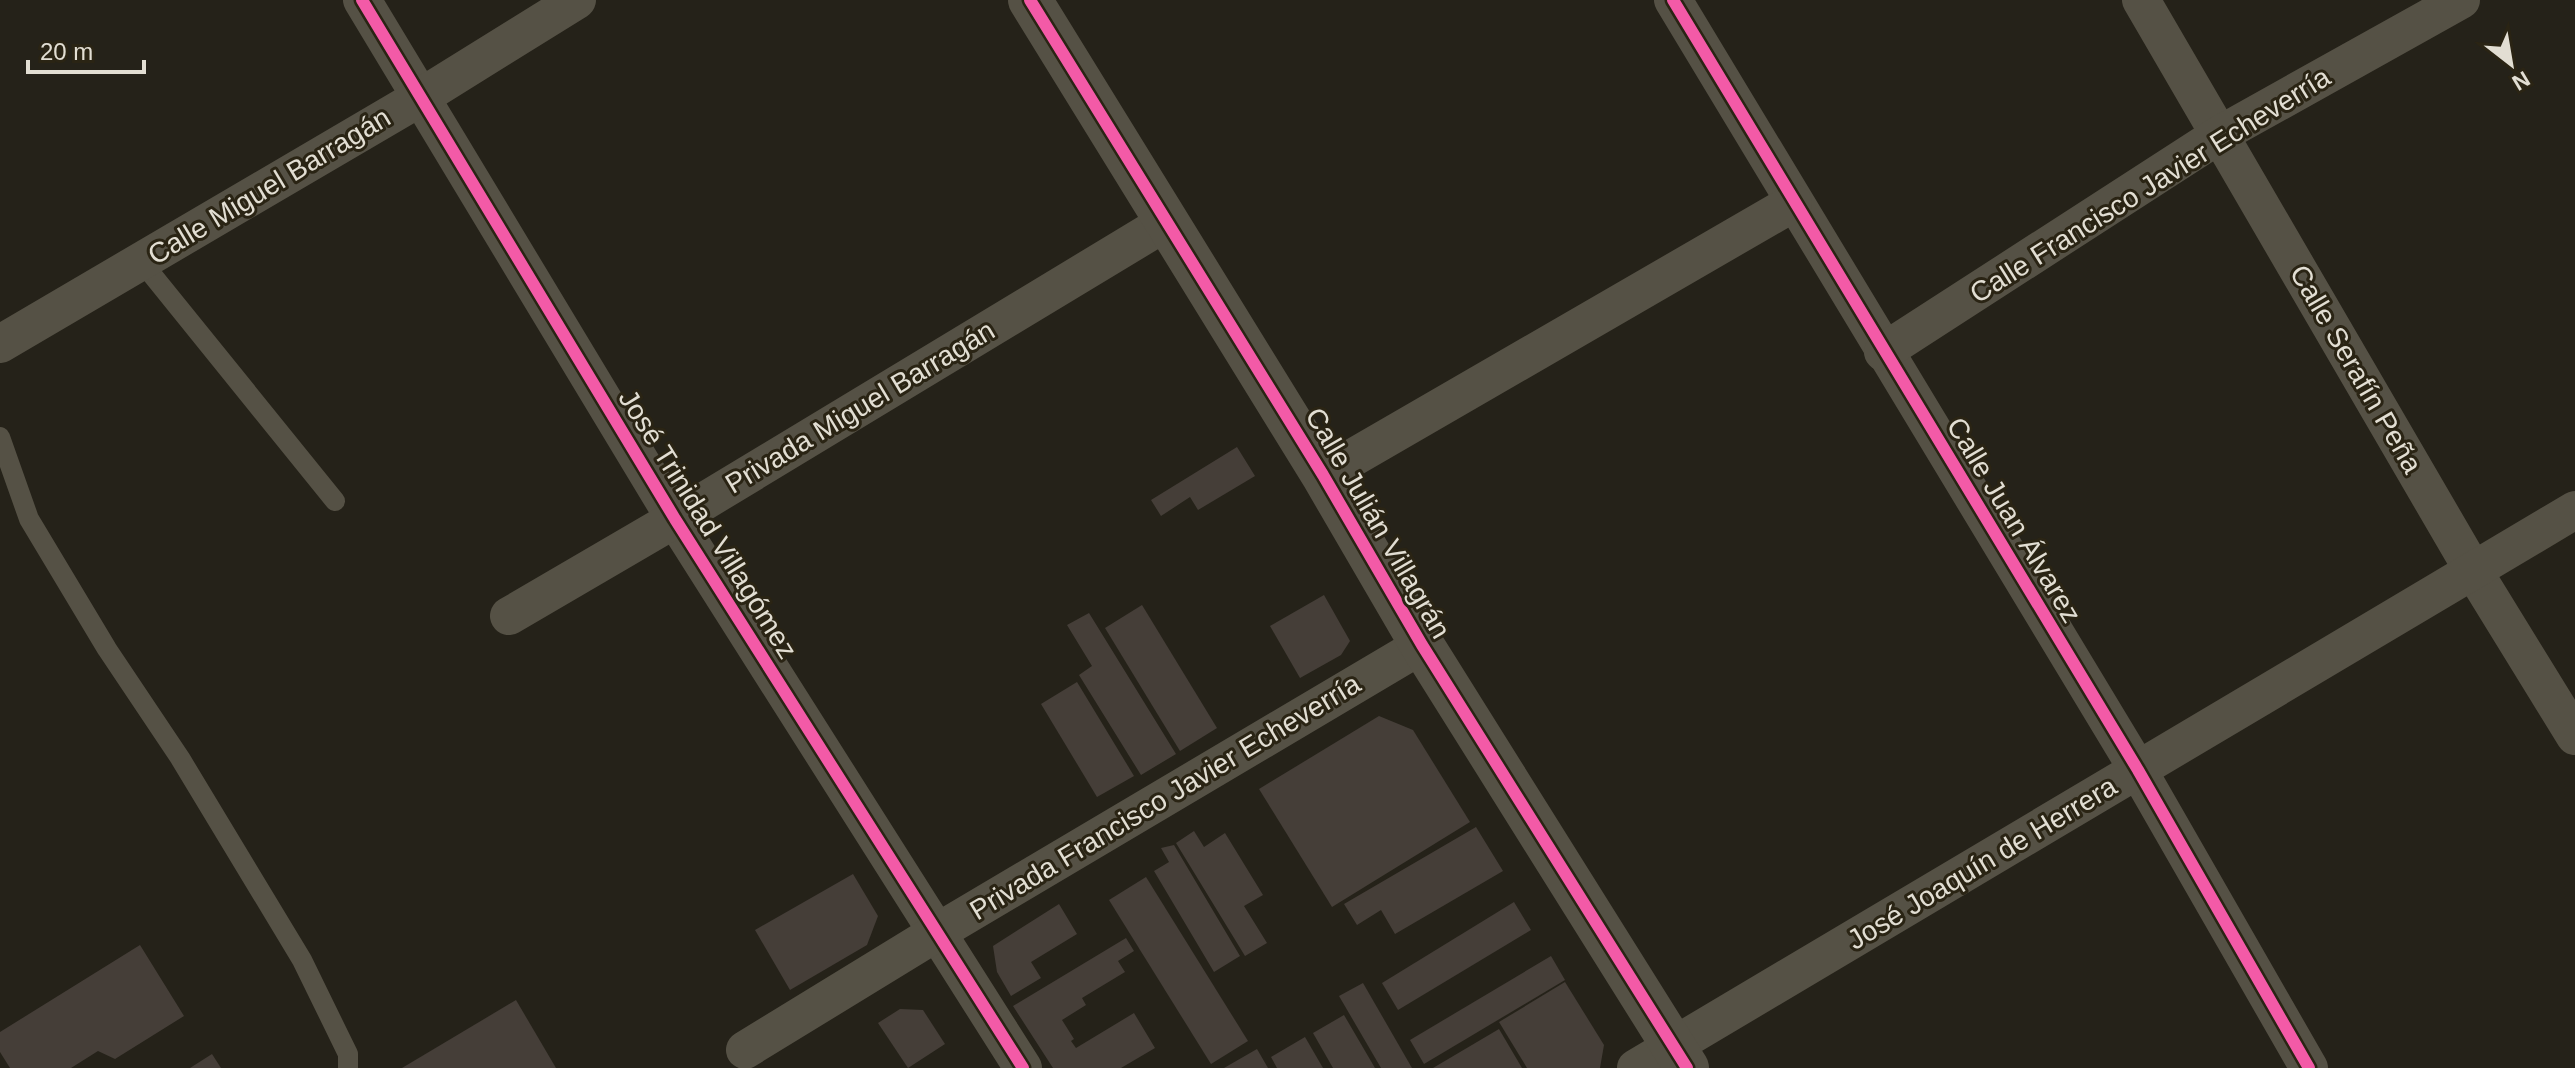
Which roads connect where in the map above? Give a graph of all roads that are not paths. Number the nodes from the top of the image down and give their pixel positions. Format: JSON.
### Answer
{"nodes":[{"id":1,"x":362,"y":0,"type":"edge"},
{"id":2,"x":577,"y":0,"type":"edge"},
{"id":3,"x":1030,"y":0,"type":"edge"},
{"id":4,"x":1673,"y":0,"type":"edge"},
{"id":5,"x":2141,"y":0,"type":"edge"},
{"id":6,"x":2461,"y":0,"type":"edge"},
{"id":7,"x":421,"y":97,"type":"junction"},
{"id":8,"x":2219,"y":135,"type":"junction"},
{"id":9,"x":1793,"y":203,"type":"junction"},
{"id":10,"x":1168,"y":221,"type":"junction"},
{"id":11,"x":141,"y":261,"type":"junction"},
{"id":12,"x":0,"y":344,"type":"edge"},
{"id":13,"x":1883,"y":352,"type":"junction"},
{"id":14,"x":0,"y":437,"type":"edge"},
{"id":15,"x":1323,"y":475,"type":"junction"},
{"id":16,"x":335,"y":501,"type":"dead end"},
{"id":17,"x":2575,"y":510,"type":"edge"},
{"id":18,"x":675,"y":519,"type":"junction"},
{"id":19,"x":2474,"y":572,"type":"junction"},
{"id":20,"x":509,"y":616,"type":"dead end"},
{"id":21,"x":1422,"y":645,"type":"junction"},
{"id":22,"x":2575,"y":736,"type":"edge"},
{"id":23,"x":2138,"y":770,"type":"junction"},
{"id":24,"x":936,"y":933,"type":"junction"},
{"id":25,"x":745,"y":1050,"type":"dead end"},
{"id":26,"x":1680,"y":1057,"type":"edge"},
{"id":27,"x":348,"y":1068,"type":"edge"},
{"id":28,"x":1023,"y":1068,"type":"edge"},
{"id":29,"x":1636,"y":1068,"type":"edge"},
{"id":30,"x":2309,"y":1068,"type":"edge"}],
"edges":[{"from":1,"to":7,"type":"street","name":"José Trinidad Villagómez"},
{"from":2,"to":7,"type":"street","name":"Calle Miguel Barragán"},
{"from":3,"to":10,"type":"street","name":"Calle Julián Villagrán"},
{"from":4,"to":9,"type":"street","name":"Calle Juan Álvarez"},
{"from":5,"to":8,"type":"street","name":"Calle Serafín Peña"},
{"from":6,"to":8,"type":"street","name":"Calle Francisco Javier Echeverría"},
{"from":7,"to":11,"type":"street","name":"Calle Miguel Barragán"},
{"from":7,"to":18,"type":"street","name":"José Trinidad Villagómez"},
{"from":8,"to":13,"type":"street","name":"Calle Francisco Javier Echeverría"},
{"from":8,"to":19,"type":"street","name":"Calle Serafín Peña"},
{"from":9,"to":13,"type":"street","name":"Calle Juan Álvarez"},
{"from":9,"to":15,"type":"street"},
{"from":10,"to":15,"type":"street","name":"Calle Julián Villagrán"},
{"from":10,"to":18,"type":"street","name":"Privada Miguel Barragán"},
{"from":11,"to":12,"type":"street","name":"Calle Miguel Barragán"},
{"from":11,"to":16,"type":"lane"},
{"from":13,"to":23,"type":"street","name":"Calle Juan Álvarez"},
{"from":14,"to":27,"type":"lane"},
{"from":15,"to":21,"type":"street","name":"Calle Julián Villagrán"},
{"from":17,"to":19,"type":"street","name":"José Joaquín de Herrera"},
{"from":18,"to":20,"type":"street","name":"Privada Miguel Barragán"},
{"from":18,"to":24,"type":"street","name":"José Trinidad Villagómez"},
{"from":19,"to":22,"type":"street","name":"Calle Serafín Peña"},
{"from":19,"to":23,"type":"street","name":"José Joaquín de Herrera"},
{"from":21,"to":24,"type":"street","name":"Privada Francisco Javier Echeverría"},
{"from":21,"to":26,"type":"street","name":"Calle Julián Villagrán"},
{"from":23,"to":26,"type":"street","name":"José Joaquín de Herrera"},
{"from":23,"to":30,"type":"street","name":"Calle Juan Álvarez"},
{"from":24,"to":25,"type":"street","name":"Privada Francisco Javier Echeverría"},
{"from":24,"to":28,"type":"street","name":"José Trinidad Villagómez"},
{"from":26,"to":29,"type":"street","name":"José Joaquín de Herrera"}]}
